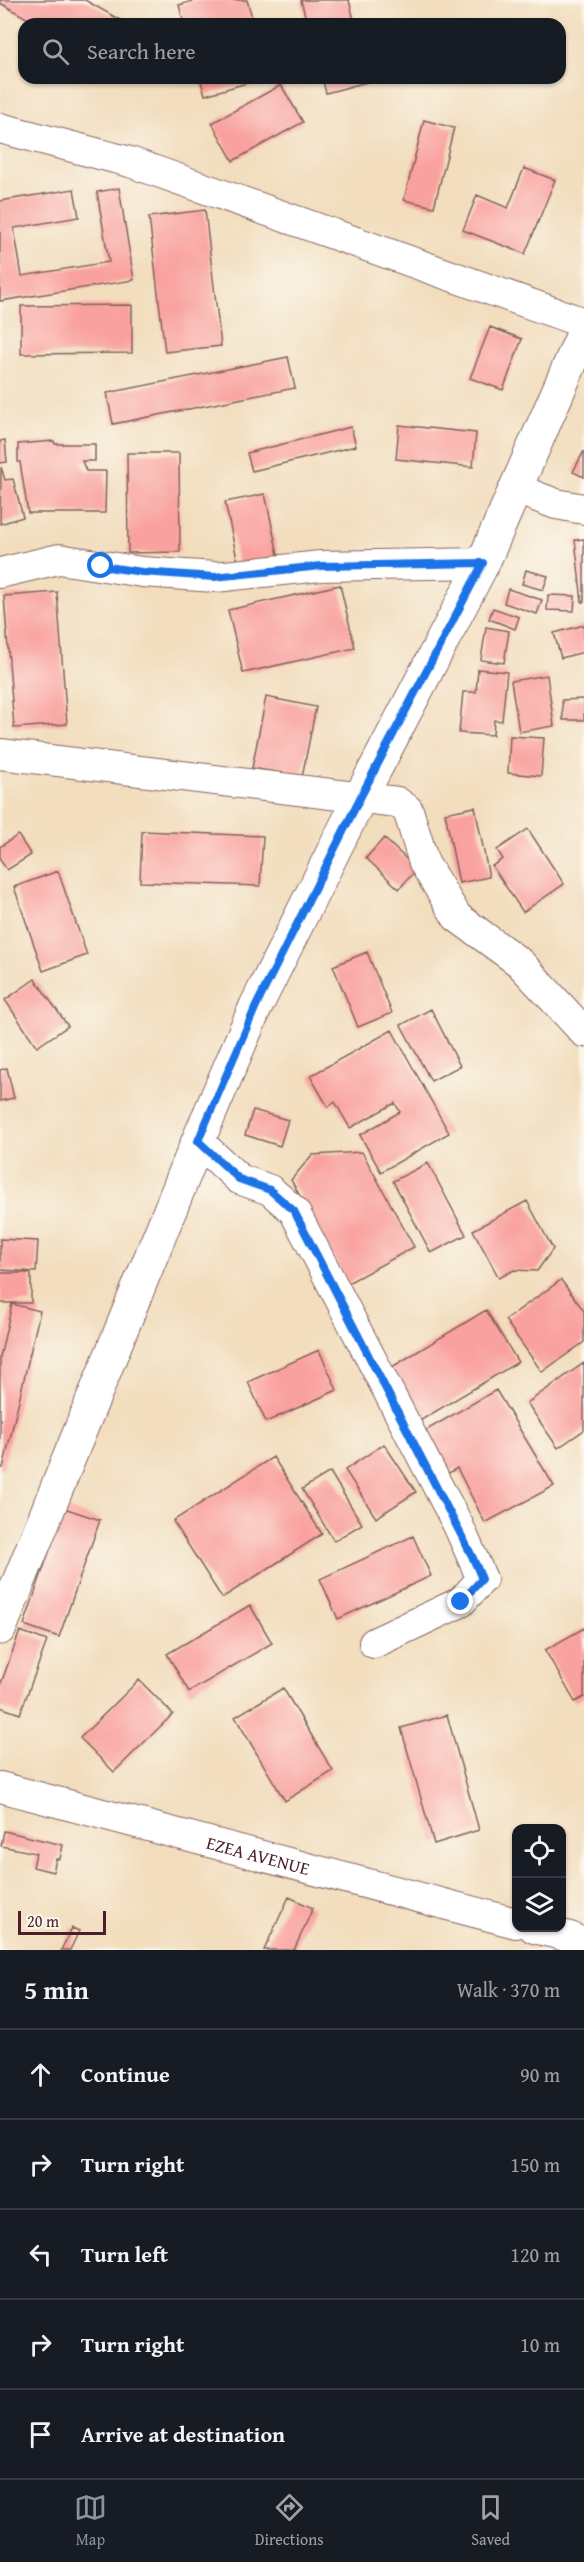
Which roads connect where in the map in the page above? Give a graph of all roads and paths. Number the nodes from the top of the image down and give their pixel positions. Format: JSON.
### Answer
{"nodes":[{"id":1,"x":0,"y":128,"type":"edge"},
{"id":2,"x":584,"y":323,"type":"edge"},
{"id":3,"x":584,"y":332,"type":"edge"},
{"id":4,"x":516,"y":489,"type":"junction"},
{"id":5,"x":584,"y":509,"type":"edge"},
{"id":6,"x":483,"y":563,"type":"junction"},
{"id":7,"x":0,"y":573,"type":"edge"},
{"id":8,"x":0,"y":754,"type":"edge"},
{"id":9,"x":360,"y":798,"type":"junction"},
{"id":10,"x":584,"y":1032,"type":"edge"},
{"id":11,"x":198,"y":1141,"type":"junction"},
{"id":12,"x":0,"y":1628,"type":"edge"},
{"id":13,"x":374,"y":1643,"type":"dead end"},
{"id":14,"x":0,"y":1787,"type":"edge"},
{"id":15,"x":512,"y":1922,"type":"edge"},
{"id":16,"x":550,"y":1932,"type":"edge"},
{"id":17,"x":584,"y":1944,"type":"edge"}],
"edges":[{"from":1,"to":2,"type":"street"},
{"from":3,"to":4,"type":"main road"},
{"from":4,"to":5,"type":"street"},
{"from":4,"to":6,"type":"main road"},
{"from":6,"to":7,"type":"street"},
{"from":6,"to":9,"type":"main road"},
{"from":8,"to":9,"type":"street"},
{"from":9,"to":10,"type":"street"},
{"from":9,"to":11,"type":"main road"},
{"from":11,"to":12,"type":"main road"},
{"from":11,"to":13,"type":"street"},
{"from":14,"to":15,"type":"street","name":"EZEA AVENUE"},
{"from":16,"to":17,"type":"street"}]}
